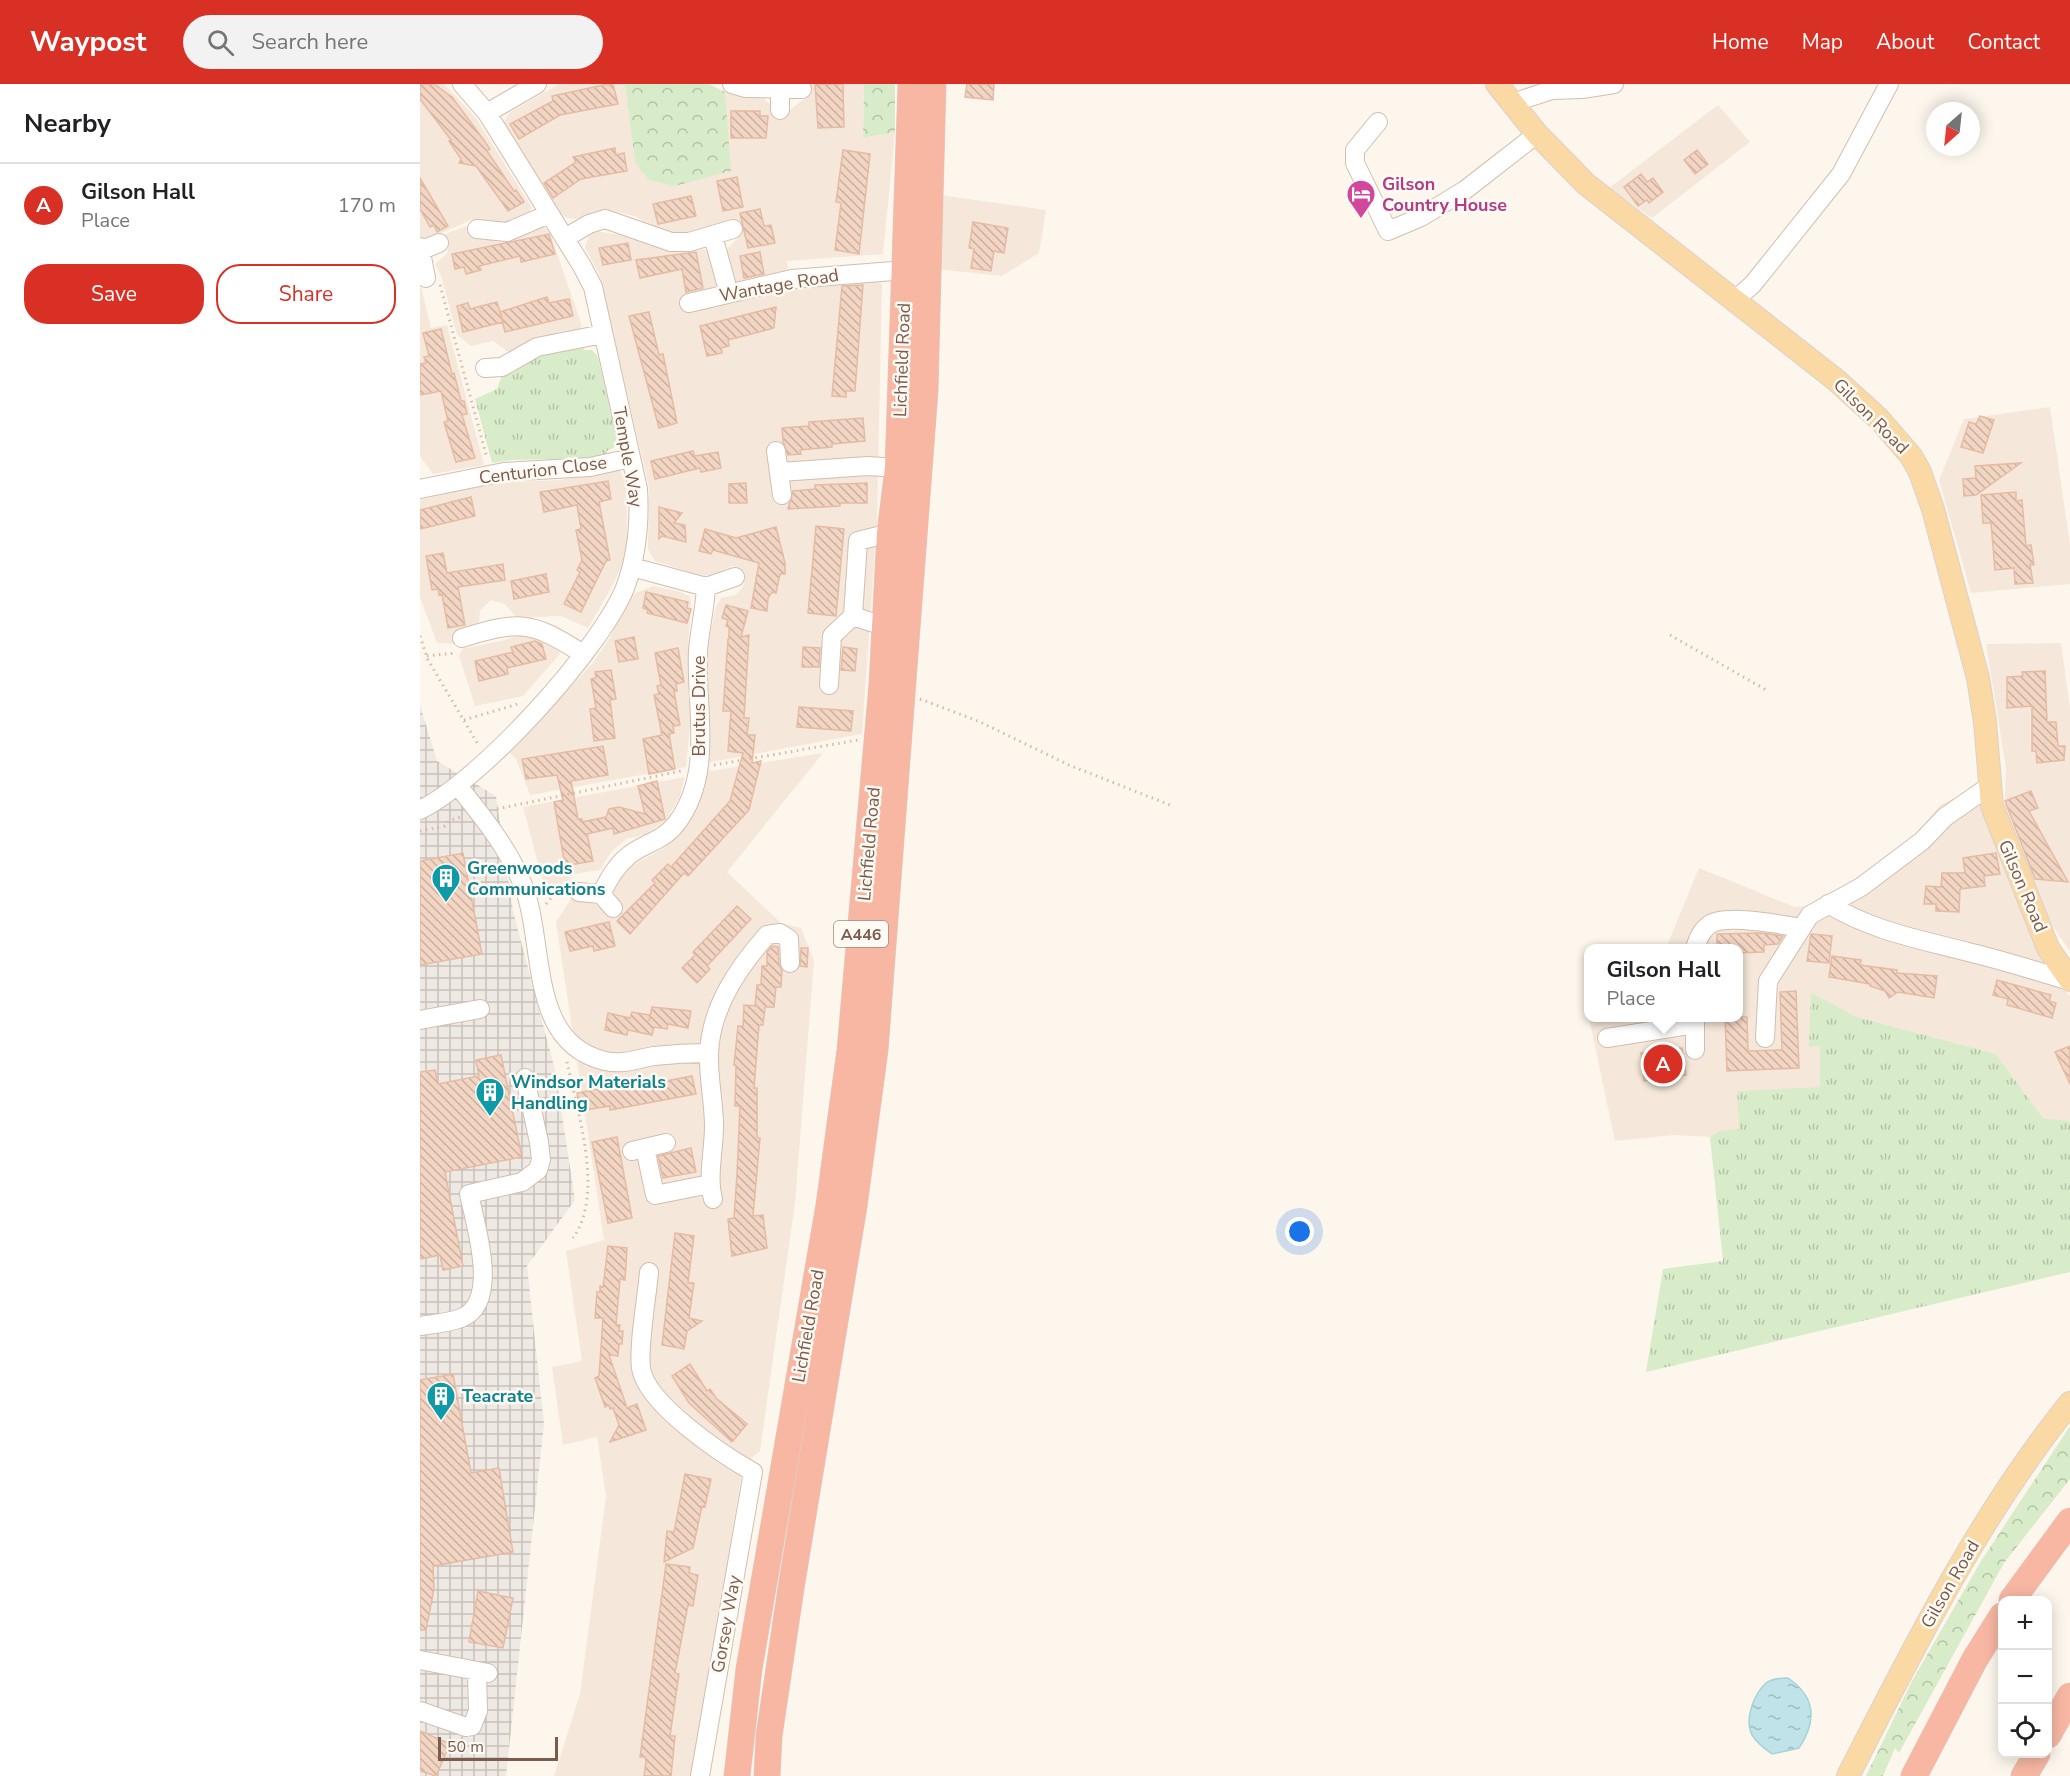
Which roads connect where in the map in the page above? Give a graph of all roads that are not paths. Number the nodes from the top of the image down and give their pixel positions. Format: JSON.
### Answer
{"nodes":[{"id":1,"x":462,"y":84,"type":"edge"},
{"id":2,"x":537,"y":84,"type":"edge"},
{"id":3,"x":732,"y":84,"type":"edge"},
{"id":4,"x":911,"y":84,"type":"edge"},
{"id":5,"x":933,"y":84,"type":"edge"},
{"id":6,"x":1497,"y":84,"type":"edge"},
{"id":7,"x":1614,"y":84,"type":"edge"},
{"id":8,"x":1889,"y":84,"type":"edge"},
{"id":9,"x":780,"y":88,"type":"junction"},
{"id":10,"x":802,"y":89,"type":"dead end"},
{"id":11,"x":1512,"y":103,"type":"junction"},
{"id":12,"x":780,"y":110,"type":"dead end"},
{"id":13,"x":487,"y":113,"type":"junction"},
{"id":14,"x":1378,"y":122,"type":"dead end"},
{"id":15,"x":1537,"y":134,"type":"junction"},
{"id":16,"x":549,"y":214,"type":"junction"},
{"id":17,"x":477,"y":229,"type":"dead end"},
{"id":18,"x":734,"y":229,"type":"dead end"},
{"id":19,"x":713,"y":236,"type":"junction"},
{"id":20,"x":565,"y":238,"type":"junction"},
{"id":21,"x":427,"y":247,"type":"edge"},
{"id":22,"x":906,"y":270,"type":"junction"},
{"id":23,"x":426,"y":277,"type":"road end"},
{"id":24,"x":726,"y":283,"type":"dead end"},
{"id":25,"x":1735,"y":300,"type":"junction"},
{"id":26,"x":689,"y":303,"type":"dead end"},
{"id":27,"x":603,"y":334,"type":"junction"},
{"id":28,"x":485,"y":368,"type":"dead end"},
{"id":29,"x":776,"y":451,"type":"dead end"},
{"id":30,"x":631,"y":458,"type":"junction"},
{"id":31,"x":898,"y":468,"type":"junction"},
{"id":32,"x":780,"y":472,"type":"junction"},
{"id":33,"x":420,"y":489,"type":"edge"},
{"id":34,"x":782,"y":495,"type":"dead end"},
{"id":35,"x":890,"y":532,"type":"junction"},
{"id":36,"x":632,"y":567,"type":"junction"},
{"id":37,"x":735,"y":577,"type":"dead end"},
{"id":38,"x":706,"y":587,"type":"junction"},
{"id":39,"x":853,"y":616,"type":"junction"},
{"id":40,"x":886,"y":627,"type":"junction"},
{"id":41,"x":462,"y":638,"type":"dead end"},
{"id":42,"x":583,"y":654,"type":"junction"},
{"id":43,"x":829,"y":685,"type":"dead end"},
{"id":44,"x":1991,"y":785,"type":"junction"},
{"id":45,"x":458,"y":786,"type":"junction"},
{"id":46,"x":420,"y":810,"type":"edge"},
{"id":47,"x":579,"y":892,"type":"road end"},
{"id":48,"x":1828,"y":904,"type":"junction"},
{"id":49,"x":1802,"y":928,"type":"junction"},
{"id":50,"x":1696,"y":944,"type":"edge"},
{"id":51,"x":790,"y":963,"type":"dead end"},
{"id":52,"x":2070,"y":981,"type":"edge"},
{"id":53,"x":480,"y":1009,"type":"dead end"},
{"id":54,"x":420,"y":1020,"type":"edge"},
{"id":55,"x":1690,"y":1022,"type":"edge"},
{"id":56,"x":1695,"y":1022,"type":"edge"},
{"id":57,"x":1607,"y":1038,"type":"dead end"},
{"id":58,"x":1765,"y":1038,"type":"dead end"},
{"id":59,"x":1695,"y":1050,"type":"dead end"},
{"id":60,"x":709,"y":1053,"type":"junction"},
{"id":61,"x":525,"y":1078,"type":"dead end"},
{"id":62,"x":666,"y":1143,"type":"dead end"},
{"id":63,"x":649,"y":1272,"type":"dead end"},
{"id":64,"x":420,"y":1326,"type":"edge"},
{"id":65,"x":2070,"y":1403,"type":"edge"},
{"id":66,"x":2070,"y":1521,"type":"edge"},
{"id":67,"x":2015,"y":1596,"type":"edge"},
{"id":68,"x":1998,"y":1622,"type":"edge"},
{"id":69,"x":420,"y":1660,"type":"edge"},
{"id":70,"x":2070,"y":1696,"type":"edge"},
{"id":71,"x":420,"y":1711,"type":"edge"},
{"id":72,"x":2052,"y":1728,"type":"edge"},
{"id":73,"x":769,"y":1736,"type":"junction"},
{"id":74,"x":2035,"y":1758,"type":"edge"},
{"id":75,"x":700,"y":1776,"type":"edge"},
{"id":76,"x":737,"y":1776,"type":"edge"},
{"id":77,"x":758,"y":1776,"type":"edge"},
{"id":78,"x":767,"y":1776,"type":"edge"},
{"id":79,"x":1848,"y":1776,"type":"edge"},
{"id":80,"x":1914,"y":1776,"type":"edge"},
{"id":81,"x":2024,"y":1776,"type":"edge"}],
"edges":[{"from":1,"to":13,"type":"street","name":"Temple Way"},
{"from":2,"to":13,"type":"street"},
{"from":3,"to":9,"type":"street"},
{"from":4,"to":22,"type":"highway","name":"Lichfield Road","number":"A446"},
{"from":5,"to":73,"type":"highway","name":"Lichfield Road","number":"A446"},
{"from":6,"to":11,"type":"main road","name":"Gilson Road"},
{"from":7,"to":11,"type":"street"},
{"from":8,"to":25,"type":"street"},
{"from":9,"to":10,"type":"street"},
{"from":9,"to":12,"type":"street"},
{"from":11,"to":15,"type":"main road","name":"Gilson Road"},
{"from":13,"to":16,"type":"street","name":"Temple Way"},
{"from":14,"to":15,"type":"street"},
{"from":15,"to":25,"type":"main road","name":"Gilson Road"},
{"from":16,"to":17,"type":"street"},
{"from":16,"to":20,"type":"street","name":"Temple Way"},
{"from":18,"to":19,"type":"street"},
{"from":19,"to":20,"type":"street"},
{"from":19,"to":24,"type":"street"},
{"from":20,"to":27,"type":"street","name":"Temple Way"},
{"from":21,"to":23,"type":"street"},
{"from":22,"to":26,"type":"street","name":"Wantage Road"},
{"from":22,"to":31,"type":"highway","name":"Lichfield Road","number":"A446"},
{"from":25,"to":44,"type":"main road","name":"Gilson Road"},
{"from":27,"to":28,"type":"street"},
{"from":27,"to":30,"type":"street","name":"Temple Way"},
{"from":29,"to":32,"type":"street"},
{"from":30,"to":33,"type":"street","name":"Centurion Close"},
{"from":30,"to":36,"type":"street","name":"Temple Way"},
{"from":31,"to":32,"type":"street"},
{"from":31,"to":35,"type":"highway","name":"Lichfield Road","number":"A446"},
{"from":32,"to":34,"type":"street"},
{"from":35,"to":39,"type":"street"},
{"from":35,"to":40,"type":"highway","name":"Lichfield Road","number":"A446"},
{"from":36,"to":38,"type":"street"},
{"from":36,"to":42,"type":"street","name":"Temple Way"},
{"from":37,"to":38,"type":"street"},
{"from":38,"to":47,"type":"street","name":"Brutus Drive"},
{"from":39,"to":40,"type":"street"},
{"from":39,"to":43,"type":"street"},
{"from":40,"to":76,"type":"highway","name":"Lichfield Road","number":"A446"},
{"from":41,"to":42,"type":"street"},
{"from":42,"to":45,"type":"street","name":"Temple Way"},
{"from":44,"to":48,"type":"street"},
{"from":44,"to":52,"type":"main road","name":"Gilson Road"},
{"from":45,"to":46,"type":"street","name":"Temple Way"},
{"from":45,"to":60,"type":"street"},
{"from":48,"to":49,"type":"street"},
{"from":48,"to":52,"type":"street"},
{"from":49,"to":50,"type":"street"},
{"from":49,"to":58,"type":"street"},
{"from":51,"to":60,"type":"street"},
{"from":53,"to":54,"type":"street"},
{"from":55,"to":57,"type":"street"},
{"from":56,"to":59,"type":"street"},
{"from":60,"to":62,"type":"street"},
{"from":61,"to":64,"type":"street"},
{"from":63,"to":75,"type":"street","name":"Gorsey Way"},
{"from":65,"to":79,"type":"main road","name":"Gilson Road"},
{"from":66,"to":67,"type":"highway"},
{"from":68,"to":80,"type":"highway"},
{"from":69,"to":71,"type":"street"},
{"from":70,"to":72,"type":"highway"},
{"from":73,"to":77,"type":"street"},
{"from":73,"to":78,"type":"highway","name":"Lichfield Road","number":"A446"},
{"from":74,"to":81,"type":"highway"}]}
